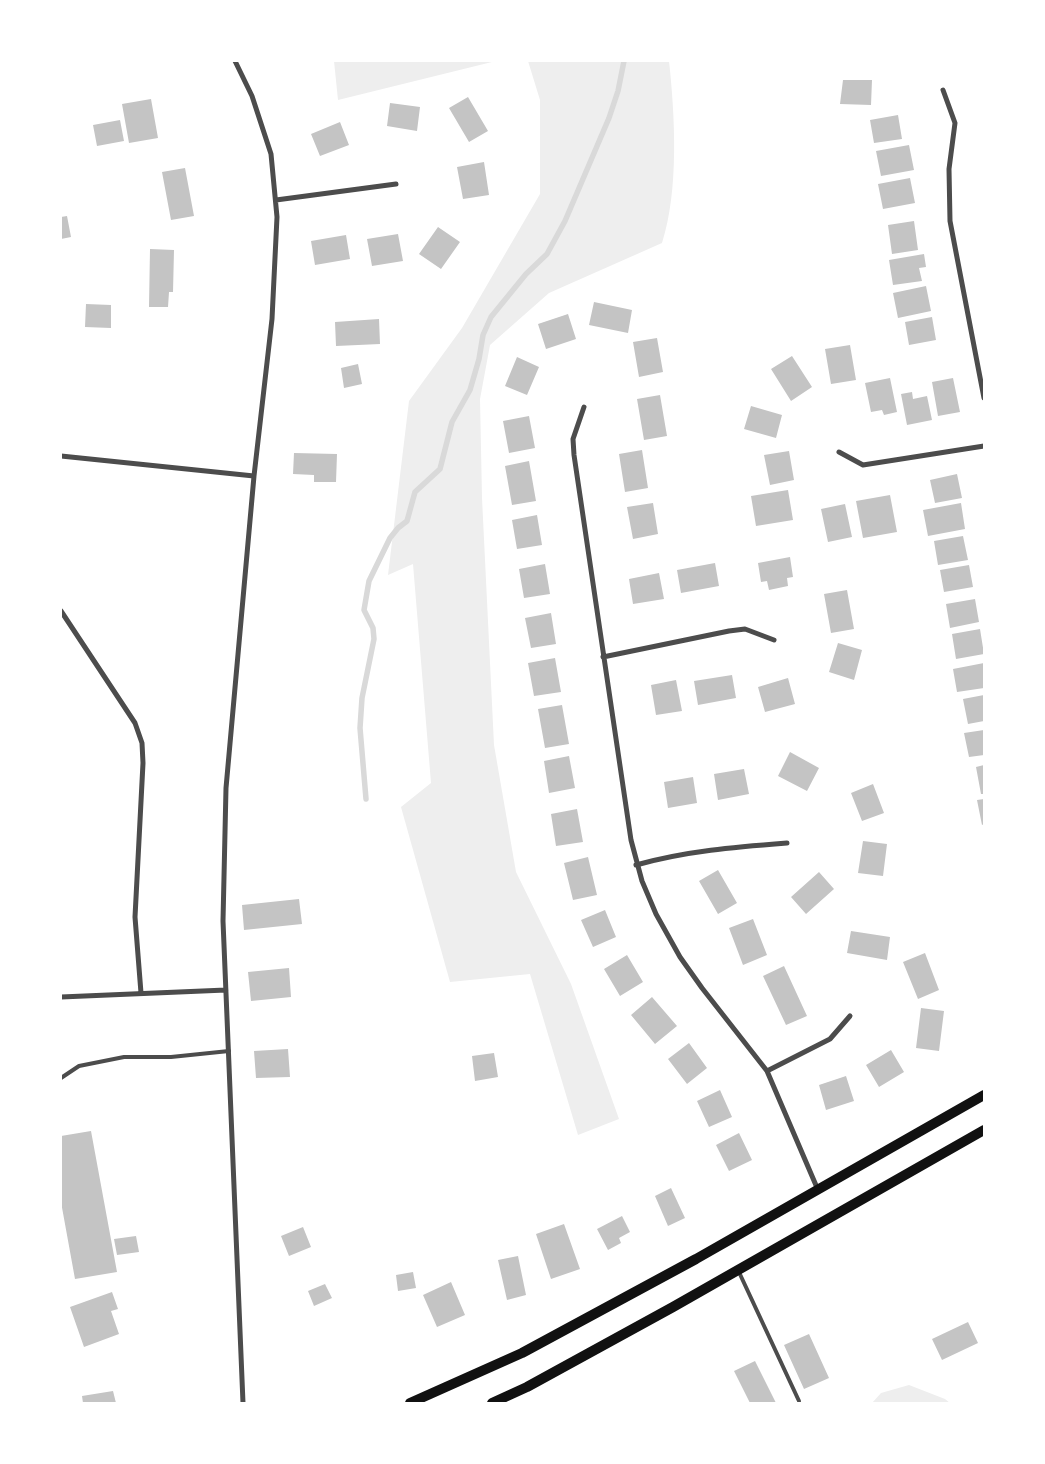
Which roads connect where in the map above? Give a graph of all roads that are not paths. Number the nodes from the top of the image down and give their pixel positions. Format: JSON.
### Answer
{"nodes":[{"id":1,"x":236,"y":61,"type":"edge"},
{"id":2,"x":943,"y":90,"type":"dead end"},
{"id":3,"x":396,"y":184,"type":"dead end"},
{"id":4,"x":276,"y":200,"type":"junction"},
{"id":5,"x":984,"y":398,"type":"edge"},
{"id":6,"x":584,"y":407,"type":"dead end"},
{"id":7,"x":984,"y":446,"type":"edge"},
{"id":8,"x":839,"y":452,"type":"dead end"},
{"id":9,"x":61,"y":456,"type":"edge"},
{"id":10,"x":254,"y":476,"type":"junction"},
{"id":11,"x":61,"y":611,"type":"edge"},
{"id":12,"x":774,"y":640,"type":"dead end"},
{"id":13,"x":603,"y":657,"type":"junction"},
{"id":14,"x":787,"y":842,"type":"dead end"},
{"id":15,"x":636,"y":865,"type":"junction"},
{"id":16,"x":226,"y":990,"type":"junction"},
{"id":17,"x":141,"y":993,"type":"junction"},
{"id":18,"x":61,"y":997,"type":"edge"},
{"id":19,"x":850,"y":1016,"type":"dead end"},
{"id":20,"x":229,"y":1051,"type":"junction"},
{"id":21,"x":767,"y":1071,"type":"junction"},
{"id":22,"x":61,"y":1078,"type":"edge"},
{"id":23,"x":984,"y":1095,"type":"edge"},
{"id":24,"x":984,"y":1130,"type":"edge"},
{"id":25,"x":818,"y":1190,"type":"junction"},
{"id":26,"x":738,"y":1270,"type":"junction"},
{"id":27,"x":799,"y":1400,"type":"dead end"},
{"id":28,"x":243,"y":1403,"type":"edge"},
{"id":29,"x":410,"y":1403,"type":"edge"},
{"id":30,"x":492,"y":1403,"type":"edge"}],
"edges":[{"from":1,"to":4,"type":"street"},
{"from":2,"to":5,"type":"street"},
{"from":3,"to":4,"type":"street"},
{"from":4,"to":10,"type":"street"},
{"from":6,"to":13,"type":"street"},
{"from":7,"to":8,"type":"street"},
{"from":9,"to":10,"type":"street"},
{"from":10,"to":16,"type":"street"},
{"from":11,"to":17,"type":"street"},
{"from":12,"to":13,"type":"street"},
{"from":13,"to":15,"type":"street"},
{"from":14,"to":15,"type":"street"},
{"from":15,"to":21,"type":"street"},
{"from":16,"to":17,"type":"street"},
{"from":16,"to":20,"type":"street"},
{"from":17,"to":18,"type":"street"},
{"from":19,"to":21,"type":"street"},
{"from":20,"to":22,"type":"lane"},
{"from":20,"to":28,"type":"street"},
{"from":21,"to":25,"type":"street"},
{"from":23,"to":25,"type":"main road"},
{"from":24,"to":26,"type":"main road"},
{"from":25,"to":29,"type":"main road"},
{"from":26,"to":27,"type":"lane"},
{"from":26,"to":30,"type":"main road"}]}
